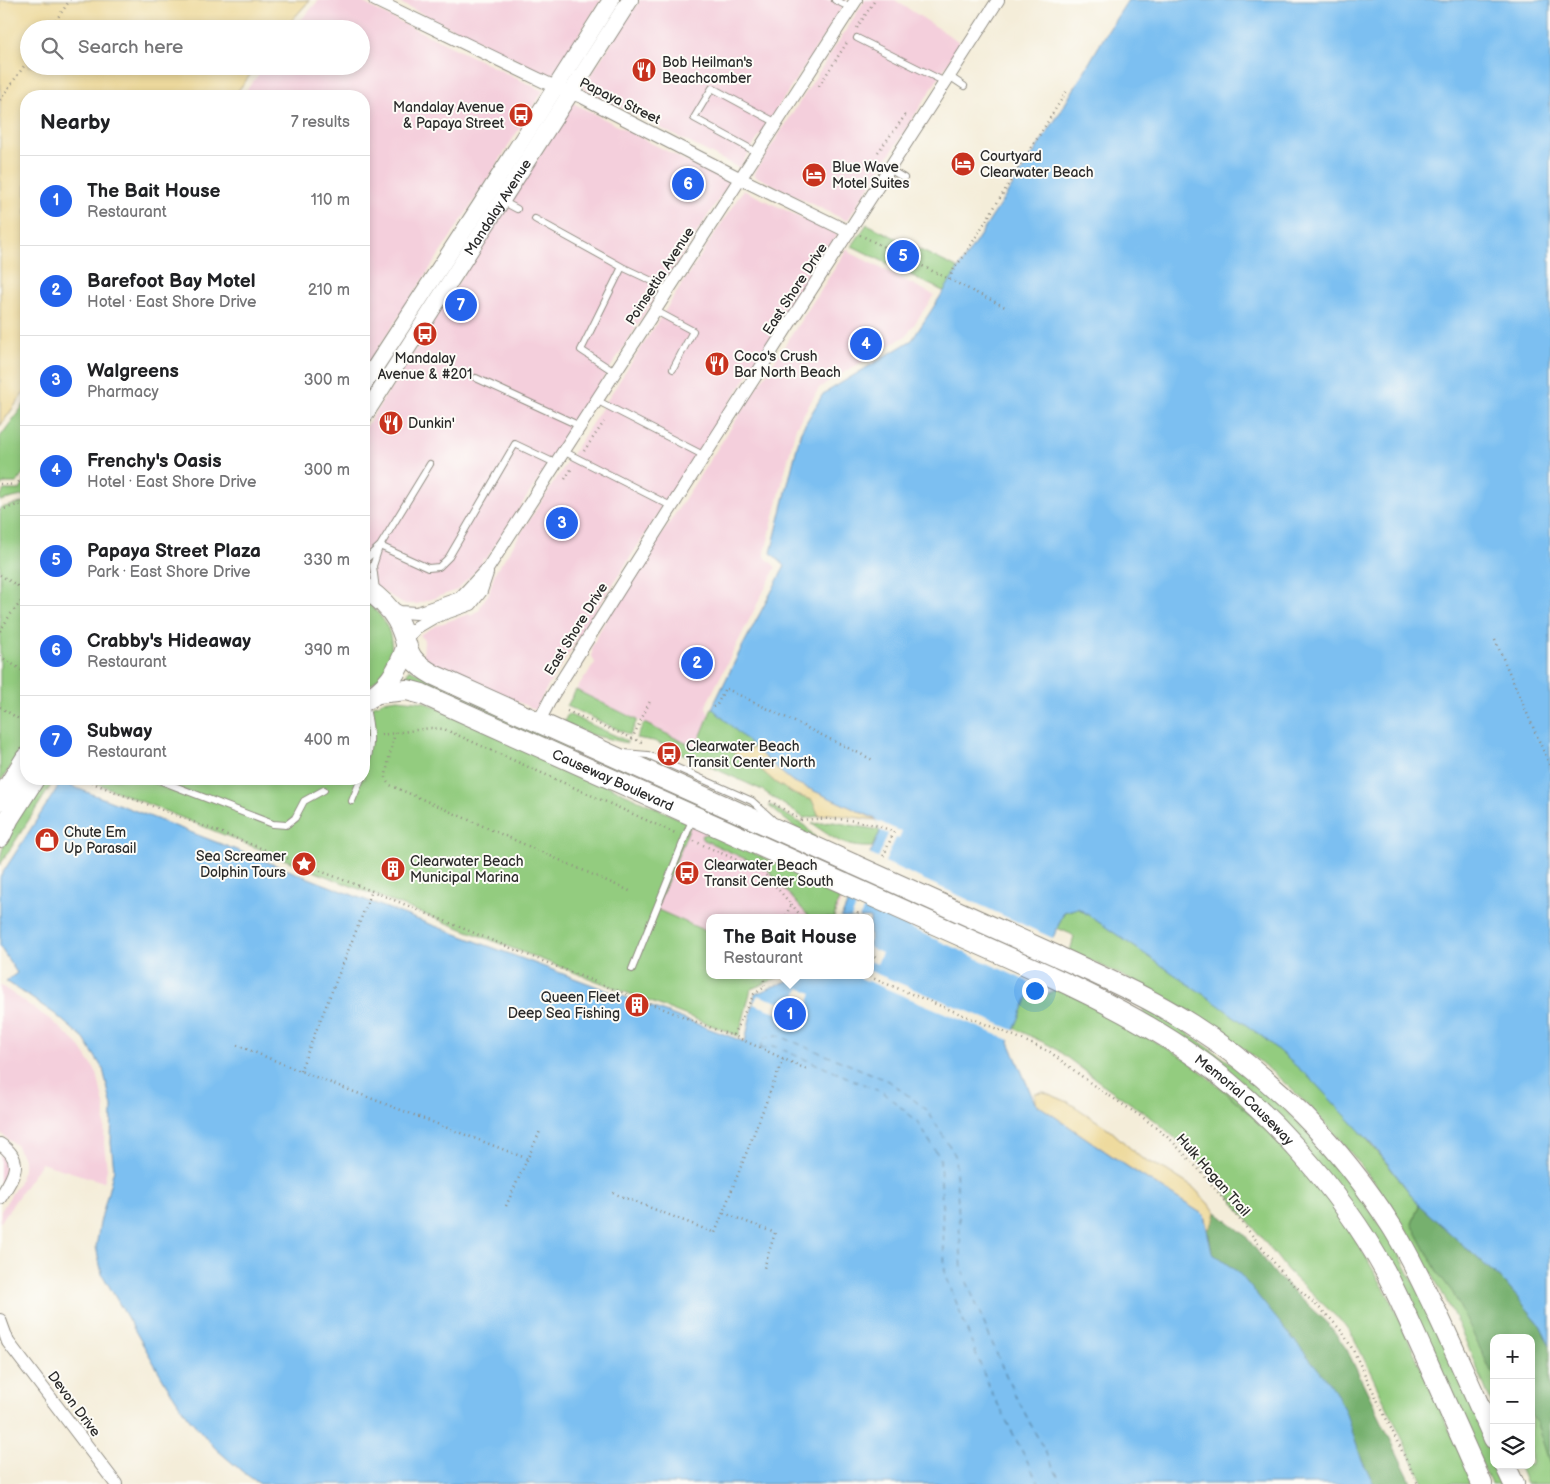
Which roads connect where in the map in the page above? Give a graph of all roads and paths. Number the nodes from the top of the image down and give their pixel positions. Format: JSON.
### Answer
{"nodes":[{"id":1,"x":70,"y":0,"type":"edge"},
{"id":2,"x":375,"y":0,"type":"edge"},
{"id":3,"x":611,"y":0,"type":"edge"},
{"id":4,"x":630,"y":0,"type":"edge"},
{"id":5,"x":835,"y":0,"type":"edge"},
{"id":6,"x":998,"y":0,"type":"edge"},
{"id":7,"x":854,"y":4,"type":"edge"},
{"id":8,"x":56,"y":20,"type":"edge"},
{"id":9,"x":857,"y":38,"type":"dead end"},
{"id":10,"x":20,"y":72,"type":"edge"},
{"id":11,"x":947,"y":79,"type":"junction"},
{"id":12,"x":964,"y":86,"type":"dead end"},
{"id":13,"x":1068,"y":89,"type":"dead end"},
{"id":14,"x":562,"y":90,"type":"junction"},
{"id":15,"x":0,"y":100,"type":"edge"},
{"id":16,"x":908,"y":113,"type":"dead end"},
{"id":17,"x":777,"y":123,"type":"junction"},
{"id":18,"x":878,"y":152,"type":"dead end"},
{"id":19,"x":758,"y":153,"type":"junction"},
{"id":20,"x":890,"y":169,"type":"junction"},
{"id":21,"x":904,"y":178,"type":"dead end"},
{"id":22,"x":741,"y":179,"type":"junction"},
{"id":23,"x":492,"y":207,"type":"junction"},
{"id":24,"x":517,"y":209,"type":"dead end"},
{"id":25,"x":535,"y":218,"type":"dead end"},
{"id":26,"x":849,"y":232,"type":"junction"},
{"id":27,"x":622,"y":267,"type":"junction"},
{"id":28,"x":950,"y":280,"type":"junction"},
{"id":29,"x":668,"y":291,"type":"junction"},
{"id":30,"x":1007,"y":308,"type":"dead end"},
{"id":31,"x":656,"y":311,"type":"junction"},
{"id":32,"x":673,"y":369,"type":"dead end"},
{"id":33,"x":616,"y":372,"type":"junction"},
{"id":34,"x":370,"y":376,"type":"edge"},
{"id":35,"x":476,"y":378,"type":"dead end"},
{"id":36,"x":598,"y":401,"type":"junction"},
{"id":37,"x":370,"y":402,"type":"edge"},
{"id":38,"x":582,"y":426,"type":"junction"},
{"id":39,"x":565,"y":452,"type":"junction"},
{"id":40,"x":703,"y":455,"type":"junction"},
{"id":41,"x":430,"y":464,"type":"dead end"},
{"id":42,"x":557,"y":464,"type":"junction"},
{"id":43,"x":20,"y":480,"type":"edge"},
{"id":44,"x":0,"y":484,"type":"edge"},
{"id":45,"x":20,"y":505,"type":"edge"},
{"id":46,"x":671,"y":506,"type":"junction"},
{"id":47,"x":0,"y":510,"type":"edge"},
{"id":48,"x":380,"y":546,"type":"junction"},
{"id":49,"x":370,"y":555,"type":"edge"},
{"id":50,"x":488,"y":568,"type":"junction"},
{"id":51,"x":0,"y":575,"type":"edge"},
{"id":52,"x":20,"y":587,"type":"edge"},
{"id":53,"x":376,"y":597,"type":"edge"},
{"id":54,"x":20,"y":603,"type":"edge"},
{"id":55,"x":0,"y":631,"type":"edge"},
{"id":56,"x":1495,"y":640,"type":"dead end"},
{"id":57,"x":405,"y":644,"type":"junction"},
{"id":58,"x":0,"y":656,"type":"edge"},
{"id":59,"x":20,"y":669,"type":"edge"},
{"id":60,"x":370,"y":698,"type":"edge"},
{"id":61,"x":370,"y":699,"type":"edge"},
{"id":62,"x":650,"y":700,"type":"dead end"},
{"id":63,"x":0,"y":707,"type":"edge"},
{"id":64,"x":713,"y":707,"type":"dead end"},
{"id":65,"x":370,"y":718,"type":"edge"},
{"id":66,"x":20,"y":720,"type":"edge"},
{"id":67,"x":539,"y":721,"type":"junction"},
{"id":68,"x":394,"y":733,"type":"junction"},
{"id":69,"x":371,"y":736,"type":"junction"},
{"id":70,"x":632,"y":739,"type":"dead end"},
{"id":71,"x":370,"y":751,"type":"edge"},
{"id":72,"x":873,"y":760,"type":"dead end"},
{"id":73,"x":1550,"y":766,"type":"edge"},
{"id":74,"x":20,"y":767,"type":"edge"},
{"id":75,"x":30,"y":785,"type":"edge"},
{"id":76,"x":98,"y":785,"type":"edge"},
{"id":77,"x":172,"y":785,"type":"edge"},
{"id":78,"x":359,"y":785,"type":"edge"},
{"id":79,"x":324,"y":790,"type":"dead end"},
{"id":80,"x":1,"y":796,"type":"edge"},
{"id":81,"x":352,"y":801,"type":"dead end"},
{"id":82,"x":694,"y":816,"type":"junction"},
{"id":83,"x":795,"y":827,"type":"junction"},
{"id":84,"x":0,"y":837,"type":"edge"},
{"id":85,"x":684,"y":837,"type":"junction"},
{"id":86,"x":881,"y":861,"type":"dead end"},
{"id":87,"x":855,"y":865,"type":"joint"},
{"id":88,"x":845,"y":884,"type":"joint"},
{"id":89,"x":372,"y":891,"type":"junction"},
{"id":90,"x":632,"y":892,"type":"dead end"},
{"id":91,"x":791,"y":904,"type":"junction"},
{"id":92,"x":861,"y":906,"type":"dead end"},
{"id":93,"x":787,"y":914,"type":"edge"},
{"id":94,"x":800,"y":914,"type":"edge"},
{"id":95,"x":858,"y":914,"type":"edge"},
{"id":96,"x":632,"y":969,"type":"dead end"},
{"id":97,"x":764,"y":979,"type":"edge"},
{"id":98,"x":874,"y":979,"type":"edge"},
{"id":99,"x":730,"y":1034,"type":"junction"},
{"id":100,"x":237,"y":1045,"type":"dead end"},
{"id":101,"x":783,"y":1059,"type":"junction"},
{"id":102,"x":808,"y":1070,"type":"dead end"},
{"id":103,"x":300,"y":1072,"type":"junction"},
{"id":104,"x":541,"y":1129,"type":"dead end"},
{"id":105,"x":0,"y":1144,"type":"edge"},
{"id":106,"x":528,"y":1159,"type":"junction"},
{"id":107,"x":613,"y":1193,"type":"dead end"},
{"id":108,"x":0,"y":1198,"type":"edge"},
{"id":109,"x":506,"y":1206,"type":"dead end"},
{"id":110,"x":724,"y":1213,"type":"junction"},
{"id":111,"x":762,"y":1271,"type":"dead end"},
{"id":112,"x":0,"y":1320,"type":"edge"},
{"id":113,"x":4,"y":1340,"type":"edge"},
{"id":114,"x":1490,"y":1430,"type":"edge"},
{"id":115,"x":1508,"y":1469,"type":"edge"},
{"id":116,"x":116,"y":1484,"type":"edge"},
{"id":117,"x":1418,"y":1484,"type":"edge"},
{"id":118,"x":1482,"y":1484,"type":"edge"},
{"id":119,"x":1514,"y":1484,"type":"edge"}],
"edges":[{"from":1,"to":8,"type":"path"},
{"from":2,"to":14,"type":"street","name":"Papaya Street"},
{"from":3,"to":14,"type":"street","name":"Mandalay Avenue"},
{"from":4,"to":14,"type":"street","name":"Mandalay Avenue"},
{"from":5,"to":7,"type":"lane"},
{"from":6,"to":11,"type":"street","name":"East Shore Drive"},
{"from":7,"to":17,"type":"street","name":"Poinsettia Avenue"},
{"from":9,"to":11,"type":"lane"},
{"from":10,"to":15,"type":"path"},
{"from":11,"to":12,"type":"lane"},
{"from":11,"to":20,"type":"street","name":"East Shore Drive"},
{"from":13,"to":28,"type":"path"},
{"from":14,"to":22,"type":"street","name":"Papaya Street"},
{"from":14,"to":23,"type":"street","name":"Mandalay Avenue"},
{"from":16,"to":18,"type":"path"},
{"from":17,"to":19,"type":"street","name":"Poinsettia Avenue"},
{"from":17,"to":19,"type":"lane"},
{"from":19,"to":22,"type":"street","name":"Poinsettia Avenue"},
{"from":20,"to":21,"type":"lane"},
{"from":20,"to":26,"type":"street","name":"East Shore Drive"},
{"from":22,"to":26,"type":"street","name":"Papaya Street"},
{"from":22,"to":29,"type":"street","name":"Poinsettia Avenue"},
{"from":23,"to":24,"type":"lane"},
{"from":23,"to":34,"type":"street","name":"Mandalay Avenue"},
{"from":23,"to":37,"type":"street","name":"Mandalay Avenue"},
{"from":25,"to":27,"type":"lane"},
{"from":26,"to":28,"type":"path"},
{"from":26,"to":40,"type":"street","name":"East Shore Drive"},
{"from":27,"to":29,"type":"lane"},
{"from":27,"to":33,"type":"lane"},
{"from":28,"to":30,"type":"path"},
{"from":29,"to":31,"type":"street","name":"Poinsettia Avenue"},
{"from":31,"to":32,"type":"lane"},
{"from":31,"to":33,"type":"street","name":"Poinsettia Avenue"},
{"from":33,"to":36,"type":"street","name":"Poinsettia Avenue"},
{"from":35,"to":38,"type":"lane"},
{"from":36,"to":38,"type":"street","name":"Poinsettia Avenue"},
{"from":36,"to":40,"type":"lane"},
{"from":38,"to":39,"type":"street","name":"Poinsettia Avenue"},
{"from":39,"to":42,"type":"street","name":"Poinsettia Avenue"},
{"from":39,"to":46,"type":"lane"},
{"from":40,"to":46,"type":"street","name":"East Shore Drive"},
{"from":41,"to":48,"type":"lane"},
{"from":42,"to":48,"type":"lane"},
{"from":42,"to":50,"type":"street","name":"Poinsettia Avenue"},
{"from":43,"to":44,"type":"path"},
{"from":45,"to":47,"type":"path"},
{"from":46,"to":67,"type":"street","name":"East Shore Drive"},
{"from":48,"to":49,"type":"lane"},
{"from":48,"to":53,"type":"lane"},
{"from":50,"to":53,"type":"street","name":"Poinsettia Avenue"},
{"from":50,"to":57,"type":"street","name":"Poinsettia Avenue"},
{"from":51,"to":52,"type":"path"},
{"from":53,"to":57,"type":"main road","name":"Causeway Boulevard"},
{"from":54,"to":55,"type":"path"},
{"from":56,"to":73,"type":"path"},
{"from":57,"to":60,"type":"main road"},
{"from":57,"to":67,"type":"main road","name":"Causeway Boulevard"},
{"from":58,"to":59,"type":"path"},
{"from":61,"to":82,"type":"main road","name":"Causeway Boulevard"},
{"from":62,"to":70,"type":"path"},
{"from":63,"to":66,"type":"path"},
{"from":64,"to":72,"type":"path"},
{"from":65,"to":69,"type":"lane"},
{"from":67,"to":83,"type":"main road","name":"Causeway Boulevard"},
{"from":68,"to":69,"type":"path"},
{"from":68,"to":85,"type":"path"},
{"from":68,"to":90,"type":"path"},
{"from":69,"to":71,"type":"lane"},
{"from":74,"to":80,"type":"main road"},
{"from":75,"to":84,"type":"main road"},
{"from":76,"to":89,"type":"path"},
{"from":77,"to":79,"type":"lane"},
{"from":78,"to":81,"type":"lane"},
{"from":82,"to":85,"type":"lane"},
{"from":82,"to":88,"type":"main road","name":"Causeway Boulevard"},
{"from":83,"to":86,"type":"path"},
{"from":83,"to":87,"type":"main road","name":"Causeway Boulevard"},
{"from":85,"to":91,"type":"path"},
{"from":85,"to":96,"type":"lane"},
{"from":87,"to":114,"type":"main road","name":"Memorial Causeway","bridge":true},
{"from":88,"to":118,"type":"main road","name":"Memorial Causeway","bridge":true},
{"from":89,"to":99,"type":"path"},
{"from":89,"to":103,"type":"path"},
{"from":91,"to":93,"type":"path"},
{"from":91,"to":94,"type":"path"},
{"from":92,"to":95,"type":"path"},
{"from":97,"to":99,"type":"path"},
{"from":98,"to":117,"type":"path","name":"Hulk Hogan Trail"},
{"from":99,"to":101,"type":"path"},
{"from":100,"to":103,"type":"path"},
{"from":101,"to":102,"type":"path"},
{"from":101,"to":110,"type":"path"},
{"from":103,"to":106,"type":"path"},
{"from":104,"to":106,"type":"path"},
{"from":105,"to":108,"type":"street"},
{"from":106,"to":109,"type":"path"},
{"from":107,"to":110,"type":"path"},
{"from":110,"to":111,"type":"path"},
{"from":112,"to":113,"type":"street","name":"Devon Drive"},
{"from":113,"to":116,"type":"street","name":"Devon Drive"},
{"from":115,"to":119,"type":"main road"}]}
